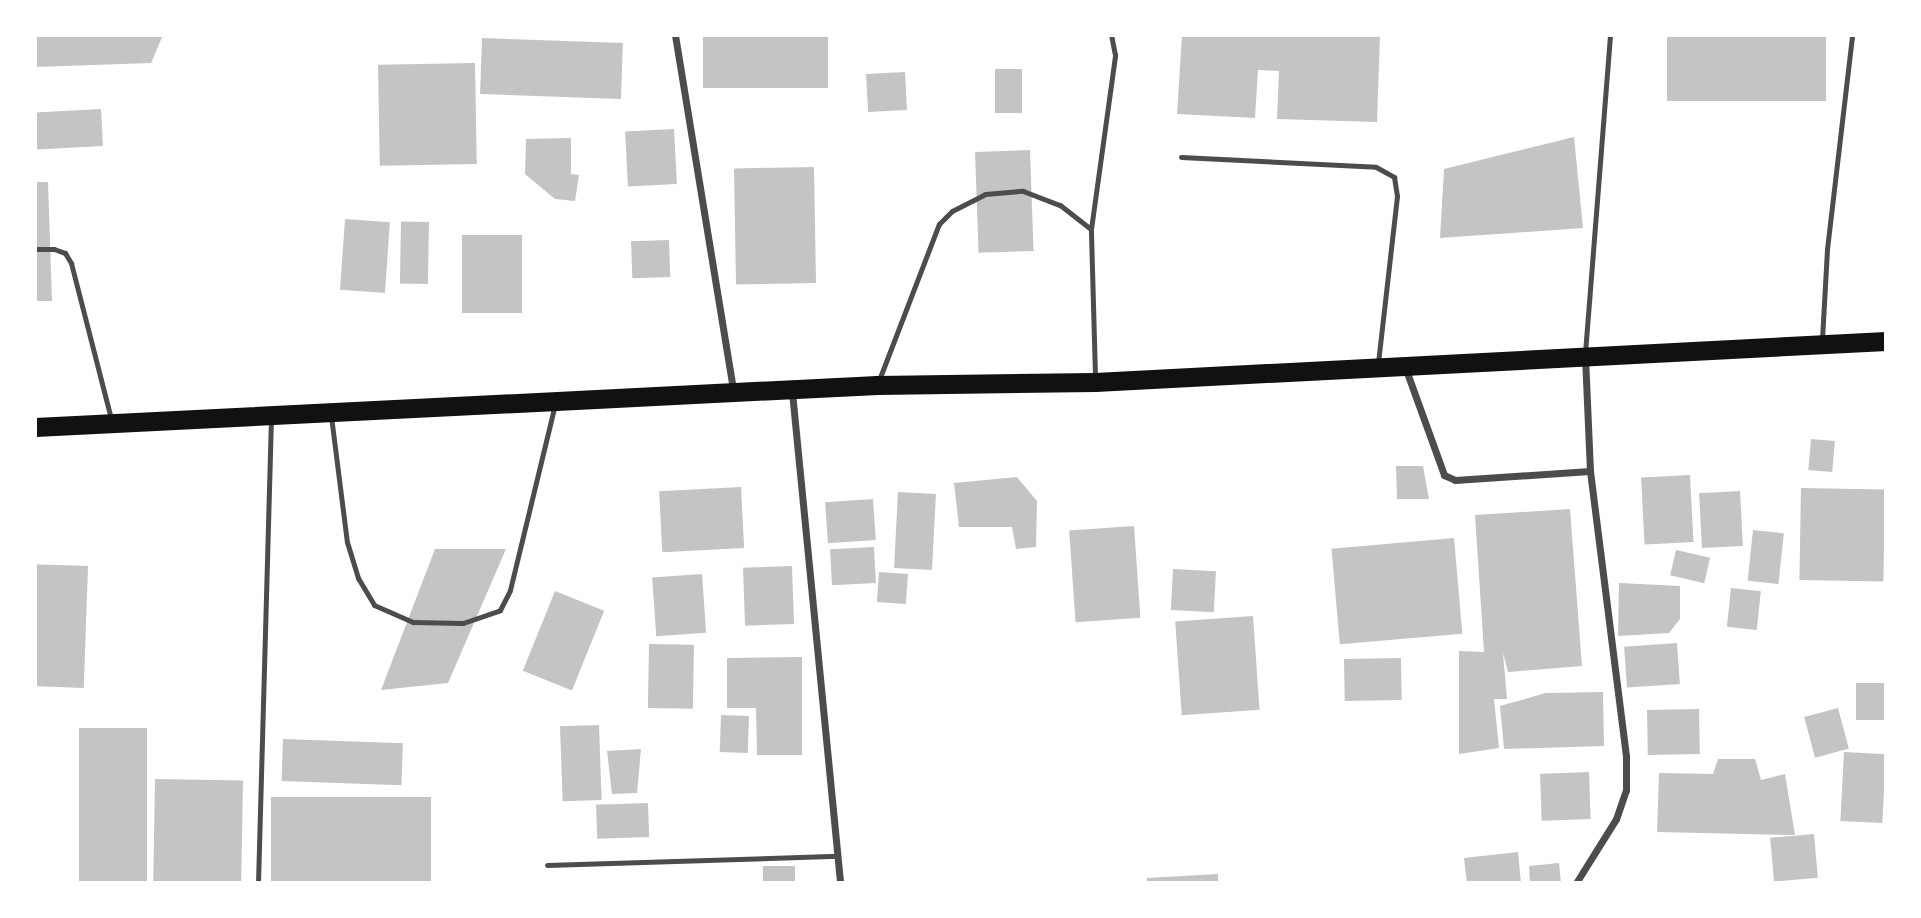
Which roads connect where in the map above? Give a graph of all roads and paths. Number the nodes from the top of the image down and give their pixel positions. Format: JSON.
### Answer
{"nodes":[{"id":1,"x":675,"y":35,"type":"edge"},
{"id":2,"x":1111,"y":35,"type":"edge"},
{"id":3,"x":1610,"y":35,"type":"edge"},
{"id":4,"x":1852,"y":35,"type":"edge"},
{"id":5,"x":1181,"y":157,"type":"dead end"},
{"id":6,"x":1091,"y":229,"type":"junction"},
{"id":7,"x":35,"y":249,"type":"edge"},
{"id":8,"x":1886,"y":341,"type":"edge"},
{"id":9,"x":1822,"y":346,"type":"junction"},
{"id":10,"x":1584,"y":354,"type":"junction"},
{"id":11,"x":1404,"y":363,"type":"junction"},
{"id":12,"x":1377,"y":365,"type":"junction"},
{"id":13,"x":1095,"y":382,"type":"junction"},
{"id":14,"x":877,"y":386,"type":"junction"},
{"id":15,"x":792,"y":391,"type":"junction"},
{"id":16,"x":734,"y":394,"type":"junction"},
{"id":17,"x":555,"y":404,"type":"junction"},
{"id":18,"x":331,"y":416,"type":"junction"},
{"id":19,"x":271,"y":418,"type":"junction"},
{"id":20,"x":113,"y":424,"type":"junction"},
{"id":21,"x":35,"y":427,"type":"edge"},
{"id":22,"x":1590,"y":471,"type":"junction"},
{"id":23,"x":838,"y":856,"type":"junction"},
{"id":24,"x":547,"y":865,"type":"dead end"},
{"id":25,"x":258,"y":883,"type":"edge"},
{"id":26,"x":840,"y":883,"type":"edge"},
{"id":27,"x":1576,"y":883,"type":"edge"}],
"edges":[{"from":1,"to":16,"type":"street"},
{"from":2,"to":6,"type":"lane"},
{"from":3,"to":10,"type":"lane"},
{"from":4,"to":9,"type":"lane"},
{"from":5,"to":12,"type":"lane"},
{"from":6,"to":13,"type":"lane"},
{"from":6,"to":14,"type":"lane"},
{"from":7,"to":20,"type":"lane"},
{"from":8,"to":9,"type":"highway"},
{"from":9,"to":10,"type":"highway"},
{"from":10,"to":11,"type":"highway"},
{"from":10,"to":22,"type":"street"},
{"from":11,"to":12,"type":"highway"},
{"from":11,"to":22,"type":"street"},
{"from":12,"to":13,"type":"highway"},
{"from":13,"to":14,"type":"highway"},
{"from":14,"to":15,"type":"highway"},
{"from":15,"to":16,"type":"highway"},
{"from":15,"to":23,"type":"street"},
{"from":16,"to":17,"type":"highway"},
{"from":17,"to":18,"type":"highway"},
{"from":17,"to":18,"type":"lane"},
{"from":18,"to":19,"type":"highway"},
{"from":19,"to":20,"type":"highway"},
{"from":19,"to":25,"type":"lane"},
{"from":20,"to":21,"type":"highway"},
{"from":22,"to":27,"type":"street"},
{"from":23,"to":24,"type":"lane"},
{"from":23,"to":26,"type":"street"}]}
